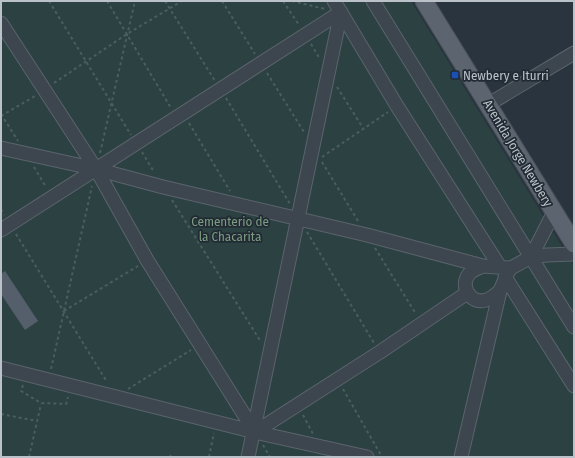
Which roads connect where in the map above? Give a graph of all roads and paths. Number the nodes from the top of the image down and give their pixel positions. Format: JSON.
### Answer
{"nodes":[{"id":1,"x":49,"y":1,"type":"edge"},
{"id":2,"x":107,"y":1,"type":"edge"},
{"id":3,"x":135,"y":1,"type":"edge"},
{"id":4,"x":165,"y":1,"type":"edge"},
{"id":5,"x":182,"y":1,"type":"edge"},
{"id":6,"x":222,"y":1,"type":"edge"},
{"id":7,"x":292,"y":1,"type":"edge"},
{"id":8,"x":334,"y":1,"type":"edge"},
{"id":9,"x":373,"y":1,"type":"edge"},
{"id":10,"x":424,"y":1,"type":"edge"},
{"id":11,"x":170,"y":8,"type":"junction"},
{"id":12,"x":341,"y":12,"type":"junction"},
{"id":13,"x":1,"y":23,"type":"edge"},
{"id":14,"x":128,"y":34,"type":"junction"},
{"id":15,"x":574,"y":53,"type":"edge"},
{"id":16,"x":86,"y":62,"type":"junction"},
{"id":17,"x":261,"y":64,"type":"junction"},
{"id":18,"x":220,"y":89,"type":"junction"},
{"id":19,"x":44,"y":90,"type":"junction"},
{"id":20,"x":112,"y":104,"type":"junction"},
{"id":21,"x":489,"y":104,"type":"junction"},
{"id":22,"x":397,"y":106,"type":"junction"},
{"id":23,"x":180,"y":115,"type":"junction"},
{"id":24,"x":1,"y":116,"type":"edge"},
{"id":25,"x":136,"y":143,"type":"junction"},
{"id":26,"x":313,"y":147,"type":"junction"},
{"id":27,"x":1,"y":148,"type":"edge"},
{"id":28,"x":96,"y":169,"type":"junction"},
{"id":29,"x":164,"y":187,"type":"junction"},
{"id":30,"x":239,"y":205,"type":"junction"},
{"id":31,"x":1,"y":209,"type":"edge"},
{"id":32,"x":554,"y":212,"type":"junction"},
{"id":33,"x":298,"y":219,"type":"junction"},
{"id":34,"x":5,"y":227,"type":"edge"},
{"id":35,"x":367,"y":235,"type":"junction"},
{"id":36,"x":574,"y":244,"type":"edge"},
{"id":37,"x":574,"y":254,"type":"edge"},
{"id":38,"x":530,"y":257,"type":"junction"},
{"id":39,"x":147,"y":260,"type":"junction"},
{"id":40,"x":483,"y":266,"type":"junction"},
{"id":41,"x":506,"y":271,"type":"junction"},
{"id":42,"x":500,"y":291,"type":"junction"},
{"id":43,"x":467,"y":293,"type":"junction"},
{"id":44,"x":64,"y":311,"type":"junction"},
{"id":45,"x":422,"y":324,"type":"junction"},
{"id":46,"x":574,"y":327,"type":"edge"},
{"id":47,"x":200,"y":344,"type":"junction"},
{"id":48,"x":270,"y":356,"type":"junction"},
{"id":49,"x":1,"y":368,"type":"edge"},
{"id":50,"x":25,"y":374,"type":"junction"},
{"id":51,"x":337,"y":379,"type":"junction"},
{"id":52,"x":49,"y":380,"type":"junction"},
{"id":53,"x":71,"y":386,"type":"junction"},
{"id":54,"x":574,"y":386,"type":"edge"},
{"id":55,"x":115,"y":397,"type":"junction"},
{"id":56,"x":41,"y":403,"type":"junction"},
{"id":57,"x":297,"y":404,"type":"junction"},
{"id":58,"x":1,"y":414,"type":"edge"},
{"id":59,"x":37,"y":422,"type":"junction"},
{"id":60,"x":217,"y":422,"type":"junction"},
{"id":61,"x":254,"y":432,"type":"junction"},
{"id":62,"x":320,"y":446,"type":"junction"},
{"id":63,"x":29,"y":457,"type":"edge"},
{"id":64,"x":209,"y":457,"type":"edge"},
{"id":65,"x":248,"y":457,"type":"edge"},
{"id":66,"x":367,"y":457,"type":"edge"},
{"id":67,"x":382,"y":457,"type":"edge"},
{"id":68,"x":461,"y":457,"type":"edge"}],
"edges":[{"from":1,"to":16,"type":"path"},
{"from":2,"to":14,"type":"path"},
{"from":3,"to":14,"type":"path"},
{"from":4,"to":11,"type":"path"},
{"from":5,"to":11,"type":"path"},
{"from":6,"to":17,"type":"path"},
{"from":7,"to":12,"type":"path"},
{"from":8,"to":12,"type":"street"},
{"from":9,"to":38,"type":"street"},
{"from":10,"to":21,"type":"main road","name":"Avenida Jorge Newbery"},
{"from":11,"to":14,"type":"path"},
{"from":11,"to":18,"type":"path"},
{"from":12,"to":17,"type":"street"},
{"from":12,"to":22,"type":"street"},
{"from":12,"to":26,"type":"street"},
{"from":13,"to":19,"type":"street"},
{"from":14,"to":16,"type":"path"},
{"from":14,"to":20,"type":"path"},
{"from":14,"to":23,"type":"path"},
{"from":15,"to":21,"type":"street"},
{"from":16,"to":19,"type":"path"},
{"from":16,"to":20,"type":"path"},
{"from":17,"to":18,"type":"street"},
{"from":17,"to":26,"type":"path"},
{"from":18,"to":23,"type":"street"},
{"from":19,"to":24,"type":"path"},
{"from":19,"to":28,"type":"street"},
{"from":20,"to":25,"type":"path"},
{"from":20,"to":28,"type":"path"},
{"from":21,"to":32,"type":"main road","name":"Avenida Jorge Newbery"},
{"from":22,"to":35,"type":"path"},
{"from":22,"to":41,"type":"street"},
{"from":23,"to":25,"type":"street"},
{"from":23,"to":30,"type":"path"},
{"from":25,"to":28,"type":"street"},
{"from":25,"to":29,"type":"path"},
{"from":26,"to":33,"type":"street"},
{"from":27,"to":28,"type":"street"},
{"from":28,"to":29,"type":"street"},
{"from":28,"to":34,"type":"street"},
{"from":28,"to":39,"type":"street"},
{"from":28,"to":44,"type":"path"},
{"from":29,"to":30,"type":"street"},
{"from":29,"to":48,"type":"path"},
{"from":30,"to":33,"type":"street"},
{"from":31,"to":34,"type":"path"},
{"from":32,"to":36,"type":"main road","name":"Avenida Jorge Newbery"},
{"from":32,"to":38,"type":"street"},
{"from":33,"to":35,"type":"street"},
{"from":33,"to":48,"type":"street"},
{"from":34,"to":44,"type":"path"},
{"from":35,"to":40,"type":"street"},
{"from":35,"to":45,"type":"path"},
{"from":37,"to":38,"type":"street"},
{"from":38,"to":41,"type":"street"},
{"from":38,"to":46,"type":"street"},
{"from":39,"to":44,"type":"path"},
{"from":39,"to":47,"type":"street"},
{"from":40,"to":41,"type":"street"},
{"from":40,"to":43,"type":"street"},
{"from":41,"to":42,"type":"street"},
{"from":41,"to":54,"type":"street"},
{"from":42,"to":43,"type":"street"},
{"from":42,"to":68,"type":"street"},
{"from":43,"to":45,"type":"street"},
{"from":44,"to":52,"type":"path"},
{"from":44,"to":55,"type":"path"},
{"from":45,"to":51,"type":"street"},
{"from":47,"to":55,"type":"path"},
{"from":47,"to":61,"type":"street"},
{"from":48,"to":61,"type":"street"},
{"from":49,"to":50,"type":"street"},
{"from":50,"to":52,"type":"street"},
{"from":50,"to":56,"type":"path"},
{"from":51,"to":57,"type":"street"},
{"from":51,"to":67,"type":"path"},
{"from":52,"to":53,"type":"street"},
{"from":53,"to":55,"type":"street"},
{"from":53,"to":56,"type":"path"},
{"from":55,"to":60,"type":"street"},
{"from":56,"to":59,"type":"path"},
{"from":57,"to":61,"type":"street"},
{"from":57,"to":62,"type":"path"},
{"from":58,"to":59,"type":"path"},
{"from":59,"to":63,"type":"path"},
{"from":60,"to":61,"type":"street"},
{"from":60,"to":64,"type":"path"},
{"from":61,"to":62,"type":"street"},
{"from":61,"to":65,"type":"street"},
{"from":62,"to":66,"type":"street"}]}
